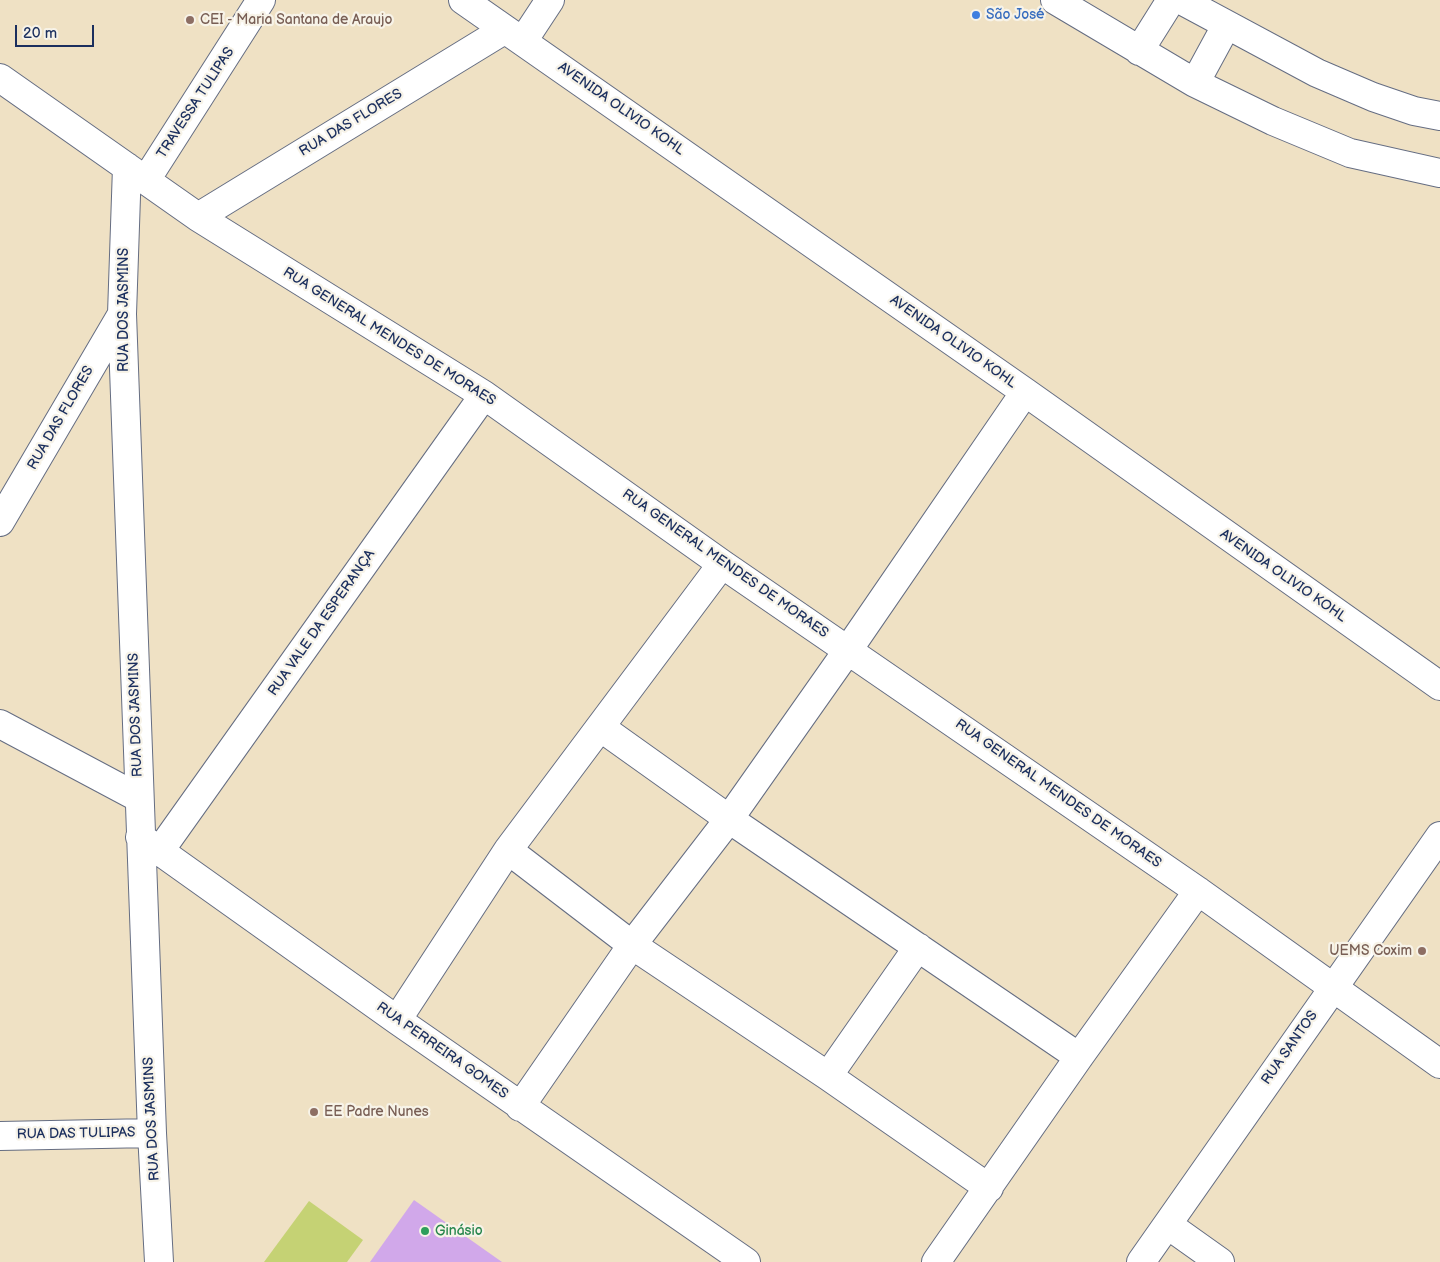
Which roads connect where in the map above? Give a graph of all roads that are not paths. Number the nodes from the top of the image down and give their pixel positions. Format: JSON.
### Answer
{"nodes":[{"id":1,"x":261,"y":0,"type":"edge"},
{"id":2,"x":463,"y":0,"type":"edge"},
{"id":3,"x":550,"y":0,"type":"edge"},
{"id":4,"x":1054,"y":0,"type":"edge"},
{"id":5,"x":1171,"y":0,"type":"edge"},
{"id":6,"x":1195,"y":3,"type":"edge"},
{"id":7,"x":1226,"y":26,"type":"junction"},
{"id":8,"x":513,"y":35,"type":"junction"},
{"id":9,"x":1139,"y":52,"type":"junction"},
{"id":10,"x":0,"y":78,"type":"edge"},
{"id":11,"x":1195,"y":83,"type":"junction"},
{"id":12,"x":1440,"y":116,"type":"edge"},
{"id":13,"x":1440,"y":173,"type":"edge"},
{"id":14,"x":137,"y":174,"type":"junction"},
{"id":15,"x":198,"y":217,"type":"junction"},
{"id":16,"x":122,"y":314,"type":"junction"},
{"id":17,"x":1025,"y":392,"type":"junction"},
{"id":18,"x":484,"y":395,"type":"junction"},
{"id":19,"x":0,"y":522,"type":"edge"},
{"id":20,"x":722,"y":564,"type":"junction"},
{"id":21,"x":848,"y":650,"type":"junction"},
{"id":22,"x":1440,"y":686,"type":"edge"},
{"id":23,"x":0,"y":724,"type":"edge"},
{"id":24,"x":600,"y":727,"type":"junction"},
{"id":25,"x":139,"y":798,"type":"junction"},
{"id":26,"x":729,"y":819,"type":"junction"},
{"id":27,"x":1440,"y":836,"type":"edge"},
{"id":28,"x":150,"y":844,"type":"junction"},
{"id":29,"x":508,"y":850,"type":"junction"},
{"id":30,"x":1198,"y":892,"type":"junction"},
{"id":31,"x":632,"y":945,"type":"junction"},
{"id":32,"x":918,"y":947,"type":"junction"},
{"id":33,"x":1332,"y":987,"type":"junction"},
{"id":34,"x":397,"y":1020,"type":"junction"},
{"id":35,"x":1079,"y":1057,"type":"junction"},
{"id":36,"x":1440,"y":1064,"type":"edge"},
{"id":37,"x":828,"y":1076,"type":"junction"},
{"id":38,"x":520,"y":1107,"type":"junction"},
{"id":39,"x":152,"y":1133,"type":"junction"},
{"id":40,"x":0,"y":1136,"type":"edge"},
{"id":41,"x":989,"y":1188,"type":"junction"},
{"id":42,"x":1168,"y":1225,"type":"junction"},
{"id":43,"x":159,"y":1262,"type":"edge"},
{"id":44,"x":746,"y":1262,"type":"edge"},
{"id":45,"x":936,"y":1262,"type":"edge"},
{"id":46,"x":1141,"y":1262,"type":"edge"},
{"id":47,"x":1220,"y":1262,"type":"edge"}],
"edges":[{"from":1,"to":14,"type":"street","name":"TRAVESSA TULIPAS"},
{"from":2,"to":8,"type":"street","name":"AVENIDA OLIVIO KOHL"},
{"from":3,"to":8,"type":"street","name":"RUA DAS FLORES"},
{"from":4,"to":9,"type":"street"},
{"from":5,"to":9,"type":"street"},
{"from":6,"to":7,"type":"street"},
{"from":7,"to":11,"type":"street"},
{"from":7,"to":12,"type":"street"},
{"from":8,"to":15,"type":"street","name":"RUA DAS FLORES"},
{"from":8,"to":17,"type":"street","name":"AVENIDA OLIVIO KOHL"},
{"from":9,"to":11,"type":"street"},
{"from":10,"to":14,"type":"street","name":"RUA GENERAL MENDES DE MORAES"},
{"from":11,"to":13,"type":"street"},
{"from":14,"to":15,"type":"street","name":"RUA GENERAL MENDES DE MORAES"},
{"from":14,"to":16,"type":"street","name":"RUA DOS JASMINS"},
{"from":15,"to":18,"type":"street","name":"RUA GENERAL MENDES DE MORAES"},
{"from":16,"to":19,"type":"street","name":"RUA DAS FLORES"},
{"from":16,"to":25,"type":"street","name":"RUA DOS JASMINS"},
{"from":17,"to":21,"type":"street"},
{"from":17,"to":22,"type":"street","name":"AVENIDA OLIVIO KOHL"},
{"from":18,"to":20,"type":"street","name":"RUA GENERAL MENDES DE MORAES"},
{"from":18,"to":28,"type":"street","name":"RUA VALE DA ESPERANÇA"},
{"from":20,"to":21,"type":"street","name":"RUA GENERAL MENDES DE MORAES"},
{"from":20,"to":24,"type":"street"},
{"from":21,"to":26,"type":"street"},
{"from":21,"to":30,"type":"street","name":"RUA GENERAL MENDES DE MORAES"},
{"from":23,"to":25,"type":"street"},
{"from":24,"to":26,"type":"street"},
{"from":24,"to":29,"type":"street"},
{"from":25,"to":28,"type":"street","name":"RUA DOS JASMINS"},
{"from":26,"to":31,"type":"street"},
{"from":26,"to":32,"type":"street"},
{"from":27,"to":33,"type":"street","name":"RUA SANTOS"},
{"from":28,"to":34,"type":"street","name":"RUA PERREIRA GOMES"},
{"from":28,"to":39,"type":"street","name":"RUA DOS JASMINS"},
{"from":29,"to":31,"type":"street"},
{"from":29,"to":34,"type":"street"},
{"from":30,"to":33,"type":"street","name":"RUA GENERAL MENDES DE MORAES"},
{"from":30,"to":35,"type":"street"},
{"from":31,"to":37,"type":"street"},
{"from":31,"to":38,"type":"street"},
{"from":32,"to":35,"type":"street"},
{"from":32,"to":37,"type":"street"},
{"from":33,"to":36,"type":"street","name":"RUA GENERAL MENDES DE MORAES"},
{"from":33,"to":42,"type":"street","name":"RUA SANTOS"},
{"from":34,"to":38,"type":"street","name":"RUA PERREIRA GOMES"},
{"from":35,"to":41,"type":"street"},
{"from":37,"to":41,"type":"street"},
{"from":38,"to":44,"type":"street","name":"RUA PERREIRA GOMES"},
{"from":39,"to":40,"type":"street","name":"RUA DAS TULIPAS"},
{"from":39,"to":43,"type":"street","name":"RUA DOS JASMINS"},
{"from":41,"to":45,"type":"street"},
{"from":42,"to":46,"type":"street","name":"RUA SANTOS"},
{"from":42,"to":47,"type":"street"}]}
